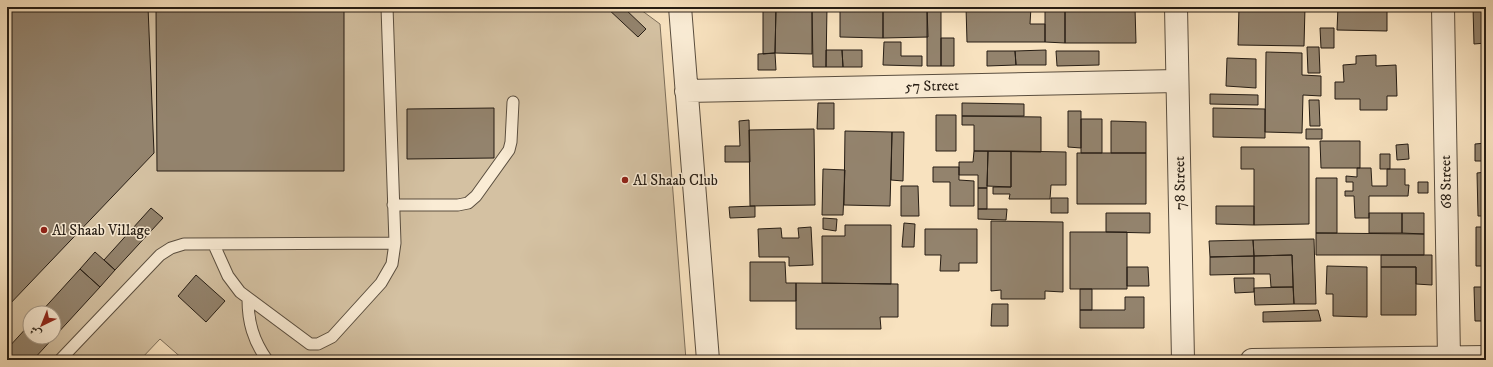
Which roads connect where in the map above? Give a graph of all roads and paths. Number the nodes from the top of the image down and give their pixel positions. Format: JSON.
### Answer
{"nodes":[{"id":1,"x":387,"y":7,"type":"edge"},
{"id":2,"x":680,"y":7,"type":"edge"},
{"id":3,"x":1176,"y":7,"type":"edge"},
{"id":4,"x":1443,"y":7,"type":"edge"},
{"id":5,"x":1177,"y":81,"type":"junction"},
{"id":6,"x":686,"y":91,"type":"junction"},
{"id":7,"x":513,"y":102,"type":"dead end"},
{"id":8,"x":393,"y":205,"type":"junction"},
{"id":9,"x":395,"y":243,"type":"junction"},
{"id":10,"x":214,"y":245,"type":"junction"},
{"id":11,"x":248,"y":298,"type":"junction"},
{"id":12,"x":1486,"y":357,"type":"edge"},
{"id":13,"x":1450,"y":358,"type":"junction"},
{"id":14,"x":60,"y":360,"type":"edge"},
{"id":15,"x":267,"y":360,"type":"edge"},
{"id":16,"x":708,"y":360,"type":"edge"},
{"id":17,"x":1183,"y":360,"type":"edge"},
{"id":18,"x":1252,"y":360,"type":"edge"}],
"edges":[{"from":1,"to":8,"type":"lane"},
{"from":2,"to":6,"type":"street"},
{"from":3,"to":5,"type":"street","name":"78 Street"},
{"from":4,"to":13,"type":"street","name":"68 Street"},
{"from":5,"to":6,"type":"street","name":"57 Street"},
{"from":5,"to":17,"type":"street","name":"78 Street"},
{"from":6,"to":16,"type":"street"},
{"from":7,"to":8,"type":"lane"},
{"from":8,"to":9,"type":"lane"},
{"from":9,"to":10,"type":"lane"},
{"from":9,"to":11,"type":"lane"},
{"from":10,"to":11,"type":"lane"},
{"from":10,"to":14,"type":"lane"},
{"from":11,"to":15,"type":"lane"},
{"from":12,"to":13,"type":"street"},
{"from":13,"to":18,"type":"street"}]}
